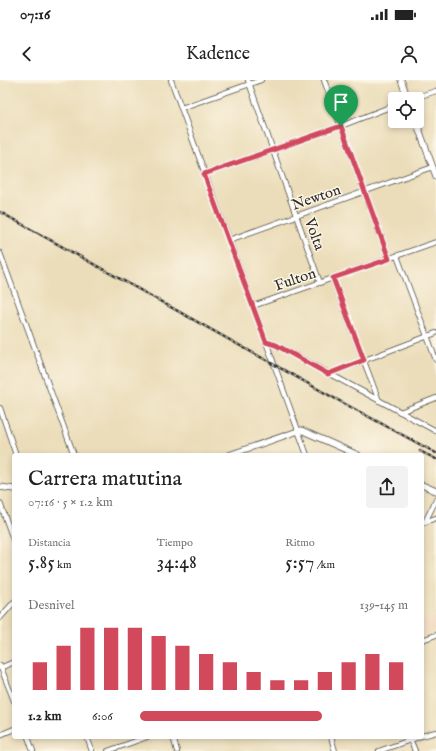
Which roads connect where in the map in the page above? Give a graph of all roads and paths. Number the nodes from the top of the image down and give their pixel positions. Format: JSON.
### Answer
{"nodes":[{"id":1,"x":171,"y":80,"type":"edge"},
{"id":2,"x":261,"y":80,"type":"edge"},
{"id":3,"x":324,"y":80,"type":"edge"},
{"id":4,"x":401,"y":80,"type":"edge"},
{"id":5,"x":249,"y":82,"type":"edge"},
{"id":6,"x":436,"y":91,"type":"edge"},
{"id":7,"x":405,"y":92,"type":"edge"},
{"id":8,"x":424,"y":95,"type":"edge"},
{"id":9,"x":181,"y":108,"type":"junction"},
{"id":10,"x":388,"y":108,"type":"edge"},
{"id":11,"x":341,"y":126,"type":"junction"},
{"id":12,"x":419,"y":128,"type":"edge"},
{"id":13,"x":273,"y":150,"type":"junction"},
{"id":14,"x":433,"y":168,"type":"junction"},
{"id":15,"x":204,"y":174,"type":"junction"},
{"id":16,"x":436,"y":176,"type":"edge"},
{"id":17,"x":365,"y":192,"type":"junction"},
{"id":18,"x":296,"y":216,"type":"junction"},
{"id":19,"x":229,"y":240,"type":"junction"},
{"id":20,"x":436,"y":242,"type":"edge"},
{"id":21,"x":0,"y":253,"type":"edge"},
{"id":22,"x":397,"y":256,"type":"junction"},
{"id":23,"x":389,"y":259,"type":"junction"},
{"id":24,"x":1,"y":262,"type":"edge"},
{"id":25,"x":333,"y":278,"type":"junction"},
{"id":26,"x":320,"y":283,"type":"junction"},
{"id":27,"x":253,"y":306,"type":"junction"},
{"id":28,"x":436,"y":333,"type":"edge"},
{"id":29,"x":427,"y":336,"type":"junction"},
{"id":30,"x":266,"y":342,"type":"junction"},
{"id":31,"x":364,"y":360,"type":"junction"},
{"id":32,"x":436,"y":360,"type":"edge"},
{"id":33,"x":328,"y":374,"type":"junction"},
{"id":34,"x":436,"y":398,"type":"edge"},
{"id":35,"x":379,"y":401,"type":"junction"},
{"id":36,"x":0,"y":408,"type":"edge"},
{"id":37,"x":400,"y":412,"type":"junction"},
{"id":38,"x":298,"y":431,"type":"junction"},
{"id":39,"x":436,"y":431,"type":"edge"},
{"id":40,"x":15,"y":453,"type":"edge"},
{"id":41,"x":73,"y":453,"type":"edge"},
{"id":42,"x":235,"y":453,"type":"edge"},
{"id":43,"x":306,"y":453,"type":"edge"},
{"id":44,"x":354,"y":453,"type":"edge"},
{"id":45,"x":424,"y":486,"type":"edge"},
{"id":46,"x":0,"y":487,"type":"edge"},
{"id":47,"x":12,"y":489,"type":"edge"},
{"id":48,"x":436,"y":492,"type":"edge"},
{"id":49,"x":436,"y":500,"type":"edge"},
{"id":50,"x":0,"y":503,"type":"edge"},
{"id":51,"x":436,"y":518,"type":"edge"},
{"id":52,"x":424,"y":523,"type":"edge"},
{"id":53,"x":12,"y":536,"type":"edge"},
{"id":54,"x":12,"y":604,"type":"edge"},
{"id":55,"x":0,"y":618,"type":"edge"},
{"id":56,"x":436,"y":635,"type":"edge"},
{"id":57,"x":424,"y":639,"type":"edge"},
{"id":58,"x":12,"y":663,"type":"edge"},
{"id":59,"x":0,"y":667,"type":"edge"},
{"id":60,"x":12,"y":696,"type":"edge"},
{"id":61,"x":12,"y":730,"type":"edge"},
{"id":62,"x":436,"y":732,"type":"edge"},
{"id":63,"x":0,"y":734,"type":"edge"},
{"id":64,"x":424,"y":736,"type":"edge"},
{"id":65,"x":29,"y":739,"type":"edge"},
{"id":66,"x":88,"y":739,"type":"edge"},
{"id":67,"x":141,"y":739,"type":"edge"},
{"id":68,"x":174,"y":739,"type":"edge"},
{"id":69,"x":332,"y":739,"type":"edge"},
{"id":70,"x":408,"y":739,"type":"edge"},
{"id":71,"x":410,"y":739,"type":"edge"},
{"id":72,"x":33,"y":751,"type":"edge"},
{"id":73,"x":92,"y":751,"type":"edge"},
{"id":74,"x":108,"y":751,"type":"edge"},
{"id":75,"x":177,"y":751,"type":"edge"},
{"id":76,"x":336,"y":751,"type":"edge"},
{"id":77,"x":379,"y":751,"type":"edge"},
{"id":78,"x":415,"y":751,"type":"edge"}],
"edges":[{"from":1,"to":9,"type":"street"},
{"from":2,"to":5,"type":"street"},
{"from":3,"to":11,"type":"street"},
{"from":4,"to":7,"type":"street"},
{"from":5,"to":9,"type":"street"},
{"from":5,"to":13,"type":"street","name":"Volta"},
{"from":6,"to":8,"type":"street"},
{"from":9,"to":15,"type":"street"},
{"from":10,"to":11,"type":"street"},
{"from":11,"to":13,"type":"street"},
{"from":11,"to":17,"type":"street"},
{"from":12,"to":14,"type":"street"},
{"from":13,"to":15,"type":"street"},
{"from":13,"to":18,"type":"street","name":"Volta"},
{"from":14,"to":16,"type":"street"},
{"from":14,"to":17,"type":"street","name":"Newton"},
{"from":15,"to":19,"type":"street"},
{"from":17,"to":18,"type":"street","name":"Newton"},
{"from":17,"to":23,"type":"street"},
{"from":18,"to":19,"type":"street","name":"Newton"},
{"from":18,"to":26,"type":"street","name":"Volta"},
{"from":19,"to":27,"type":"street"},
{"from":20,"to":22,"type":"street","name":"Fulton"},
{"from":21,"to":24,"type":"street"},
{"from":22,"to":23,"type":"street","name":"Fulton"},
{"from":22,"to":29,"type":"street"},
{"from":23,"to":25,"type":"street","name":"Fulton"},
{"from":24,"to":41,"type":"street"},
{"from":25,"to":26,"type":"street","name":"Fulton"},
{"from":25,"to":31,"type":"street"},
{"from":26,"to":27,"type":"street","name":"Fulton"},
{"from":27,"to":30,"type":"street"},
{"from":28,"to":29,"type":"street"},
{"from":29,"to":31,"type":"street"},
{"from":29,"to":32,"type":"street"},
{"from":30,"to":33,"type":"street"},
{"from":30,"to":38,"type":"street"},
{"from":31,"to":33,"type":"street"},
{"from":31,"to":35,"type":"street"},
{"from":33,"to":35,"type":"street"},
{"from":34,"to":37,"type":"street"},
{"from":35,"to":37,"type":"street"},
{"from":36,"to":40,"type":"street"},
{"from":37,"to":39,"type":"street"},
{"from":38,"to":42,"type":"street"},
{"from":38,"to":43,"type":"street"},
{"from":38,"to":44,"type":"street"},
{"from":45,"to":48,"type":"street"},
{"from":46,"to":47,"type":"street"},
{"from":49,"to":52,"type":"street"},
{"from":50,"to":53,"type":"street"},
{"from":51,"to":52,"type":"street"},
{"from":54,"to":55,"type":"street"},
{"from":56,"to":57,"type":"street"},
{"from":58,"to":59,"type":"street"},
{"from":59,"to":60,"type":"street"},
{"from":61,"to":63,"type":"street"},
{"from":62,"to":64,"type":"street"},
{"from":65,"to":72,"type":"street"},
{"from":66,"to":73,"type":"street"},
{"from":67,"to":74,"type":"street"},
{"from":68,"to":75,"type":"street"},
{"from":69,"to":76,"type":"street"},
{"from":70,"to":77,"type":"street"},
{"from":71,"to":78,"type":"street"}]}
